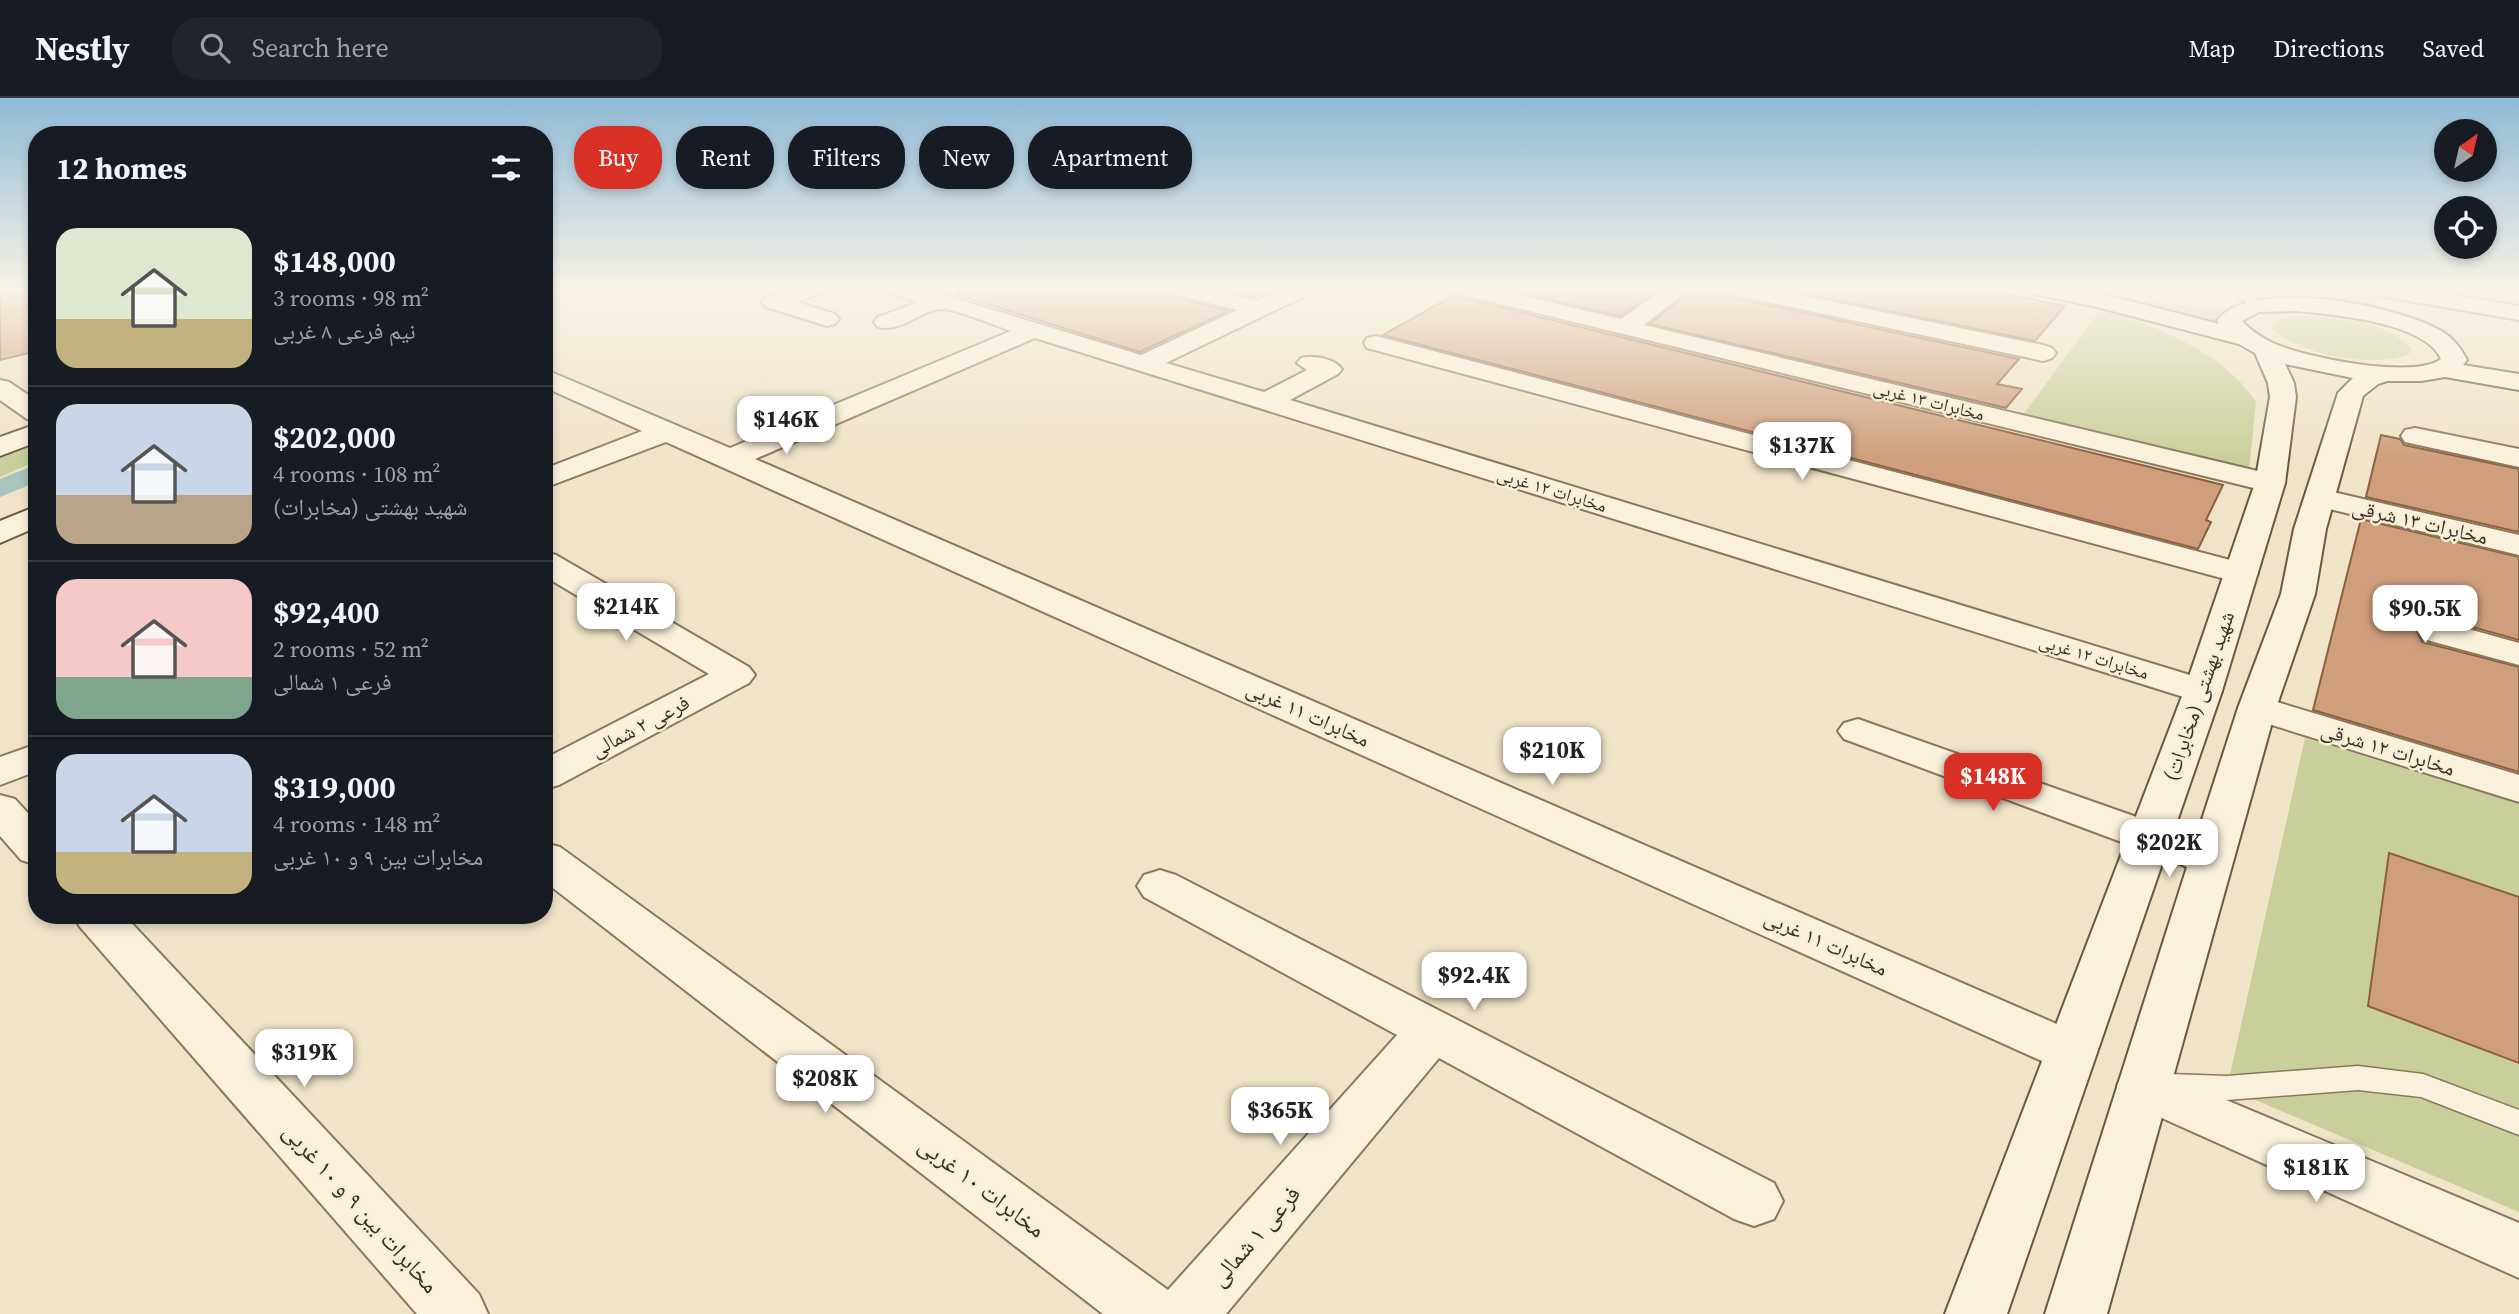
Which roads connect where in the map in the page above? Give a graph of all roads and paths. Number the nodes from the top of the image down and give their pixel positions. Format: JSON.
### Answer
{"nodes":[{"id":1,"x":996,"y":346,"type":"edge"},
{"id":2,"x":1084,"y":346,"type":"edge"},
{"id":3,"x":1181,"y":346,"type":"edge"},
{"id":4,"x":1390,"y":346,"type":"edge"},
{"id":5,"x":1703,"y":346,"type":"edge"},
{"id":6,"x":2009,"y":346,"type":"edge"},
{"id":7,"x":2231,"y":346,"type":"edge"},
{"id":8,"x":2252,"y":346,"type":"edge"},
{"id":9,"x":2433,"y":346,"type":"edge"},
{"id":10,"x":2043,"y":353,"type":"dead end"},
{"id":11,"x":2264,"y":357,"type":"junction"},
{"id":12,"x":2446,"y":358,"type":"junction"},
{"id":13,"x":1310,"y":363,"type":"dead end"},
{"id":14,"x":1143,"y":364,"type":"junction"},
{"id":15,"x":2519,"y":365,"type":"edge"},
{"id":16,"x":553,"y":381,"type":"edge"},
{"id":17,"x":2519,"y":382,"type":"edge"},
{"id":18,"x":2368,"y":384,"type":"junction"},
{"id":19,"x":0,"y":388,"type":"edge"},
{"id":20,"x":1266,"y":402,"type":"junction"},
{"id":21,"x":28,"y":407,"type":"edge"},
{"id":22,"x":668,"y":431,"type":"junction"},
{"id":23,"x":28,"y":436,"type":"edge"},
{"id":24,"x":2415,"y":436,"type":"dead end"},
{"id":25,"x":0,"y":447,"type":"edge"},
{"id":26,"x":730,"y":458,"type":"junction"},
{"id":27,"x":2519,"y":458,"type":"edge"},
{"id":28,"x":553,"y":476,"type":"edge"},
{"id":29,"x":2270,"y":483,"type":"junction"},
{"id":30,"x":2320,"y":498,"type":"junction"},
{"id":31,"x":28,"y":519,"type":"edge"},
{"id":32,"x":0,"y":533,"type":"edge"},
{"id":33,"x":2519,"y":545,"type":"edge"},
{"id":34,"x":553,"y":567,"type":"edge"},
{"id":35,"x":2241,"y":573,"type":"junction"},
{"id":36,"x":2436,"y":631,"type":"dead end"},
{"id":37,"x":2519,"y":654,"type":"edge"},
{"id":38,"x":2203,"y":691,"type":"junction"},
{"id":39,"x":2257,"y":708,"type":"junction"},
{"id":40,"x":1858,"y":731,"type":"dead end"},
{"id":41,"x":28,"y":761,"type":"edge"},
{"id":42,"x":553,"y":771,"type":"edge"},
{"id":43,"x":0,"y":772,"type":"edge"},
{"id":44,"x":2519,"y":789,"type":"edge"},
{"id":45,"x":0,"y":809,"type":"edge"},
{"id":46,"x":2150,"y":837,"type":"junction"},
{"id":47,"x":28,"y":840,"type":"edge"},
{"id":48,"x":2211,"y":859,"type":"junction"},
{"id":49,"x":553,"y":865,"type":"edge"},
{"id":50,"x":1160,"y":886,"type":"dead end"},
{"id":51,"x":104,"y":924,"type":"edge"},
{"id":52,"x":1432,"y":1030,"type":"junction"},
{"id":53,"x":2071,"y":1052,"type":"junction"},
{"id":54,"x":2143,"y":1086,"type":"junction"},
{"id":55,"x":2519,"y":1124,"type":"edge"},
{"id":56,"x":1754,"y":1201,"type":"dead end"},
{"id":57,"x":2519,"y":1251,"type":"edge"},
{"id":58,"x":457,"y":1314,"type":"edge"},
{"id":59,"x":1151,"y":1314,"type":"edge"},
{"id":60,"x":1187,"y":1314,"type":"edge"},
{"id":61,"x":1976,"y":1314,"type":"edge"},
{"id":62,"x":2076,"y":1314,"type":"edge"}],
"edges":[{"from":1,"to":26,"type":"street"},
{"from":2,"to":14,"type":"street","name":"مخابرات ۱۲ غربی"},
{"from":3,"to":14,"type":"street"},
{"from":4,"to":35,"type":"street"},
{"from":5,"to":29,"type":"street","name":"مخابرات ۱۳ غربی"},
{"from":6,"to":10,"type":"street"},
{"from":7,"to":11,"type":"street"},
{"from":8,"to":11,"type":"street","name":"شهید بهشتی (مخابرات)"},
{"from":9,"to":12,"type":"street"},
{"from":11,"to":18,"type":"street"},
{"from":11,"to":18,"type":"street"},
{"from":11,"to":29,"type":"street","name":"شهید بهشتی (مخابرات)"},
{"from":12,"to":15,"type":"street"},
{"from":12,"to":17,"type":"street"},
{"from":12,"to":18,"type":"street"},
{"from":13,"to":20,"type":"street"},
{"from":14,"to":20,"type":"street","name":"مخابرات ۱۲ غربی"},
{"from":16,"to":22,"type":"street","name":"مخابرات ۱۱ غربی"},
{"from":18,"to":30,"type":"street"},
{"from":19,"to":21,"type":"street"},
{"from":20,"to":38,"type":"street","name":"مخابرات ۱۲ غربی"},
{"from":22,"to":26,"type":"street","name":"مخابرات ۱۱ غربی"},
{"from":22,"to":28,"type":"street"},
{"from":23,"to":25,"type":"street"},
{"from":24,"to":27,"type":"street"},
{"from":26,"to":53,"type":"street","name":"مخابرات ۱۱ غربی"},
{"from":29,"to":35,"type":"street","name":"شهید بهشتی (مخابرات)"},
{"from":30,"to":33,"type":"street","name":"مخابرات ۱۳ شرقی"},
{"from":30,"to":39,"type":"street"},
{"from":31,"to":32,"type":"street"},
{"from":34,"to":42,"type":"street","name":"فرعی ۲ شمالی"},
{"from":35,"to":38,"type":"street","name":"شهید بهشتی (مخابرات)"},
{"from":36,"to":37,"type":"street"},
{"from":38,"to":46,"type":"street","name":"شهید بهشتی (مخابرات)"},
{"from":39,"to":44,"type":"street","name":"مخابرات ۱۲ شرقی"},
{"from":39,"to":48,"type":"street"},
{"from":40,"to":46,"type":"street"},
{"from":41,"to":43,"type":"street"},
{"from":45,"to":47,"type":"street"},
{"from":46,"to":48,"type":"street"},
{"from":46,"to":53,"type":"street","name":"شهید بهشتی (مخابرات)"},
{"from":48,"to":54,"type":"street"},
{"from":49,"to":59,"type":"street","name":"مخابرات ۱۰ غربی"},
{"from":50,"to":52,"type":"street"},
{"from":51,"to":58,"type":"street","name":"مخابرات بین ۹ و ۱۰ غربی"},
{"from":52,"to":56,"type":"street"},
{"from":52,"to":60,"type":"street","name":"فرعی ۱ شمالی"},
{"from":53,"to":61,"type":"street","name":"شهید بهشتی (مخابرات)"},
{"from":54,"to":55,"type":"lane"},
{"from":54,"to":57,"type":"street"},
{"from":54,"to":62,"type":"street"}]}
